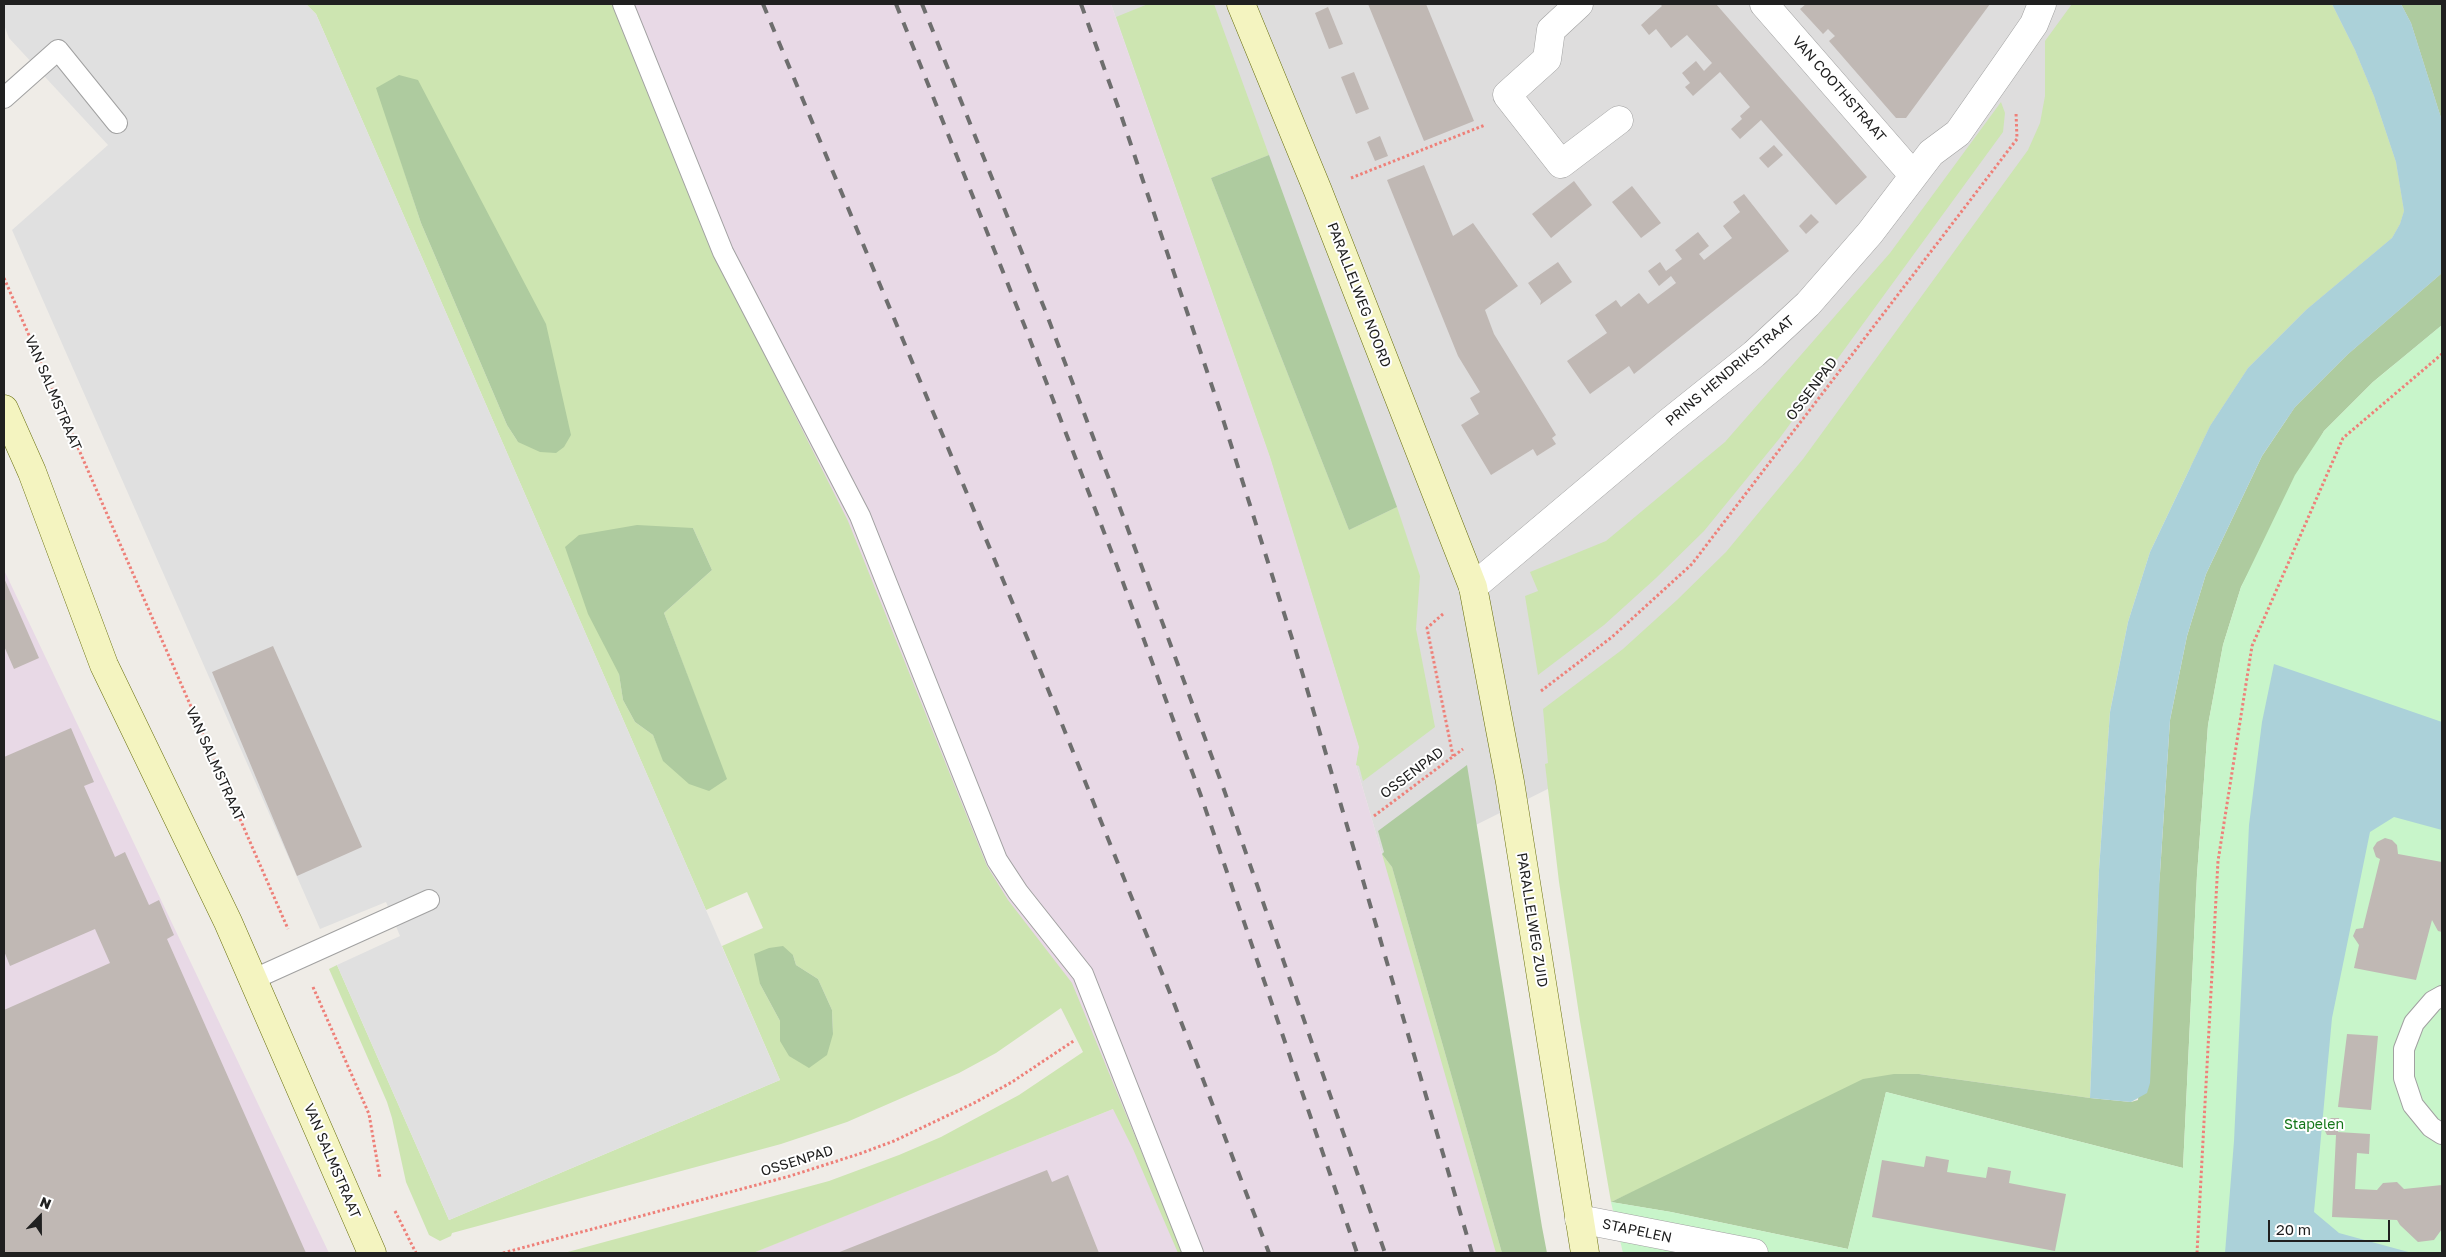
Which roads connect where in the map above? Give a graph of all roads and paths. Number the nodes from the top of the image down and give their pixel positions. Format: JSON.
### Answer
{"nodes":[{"id":1,"x":623,"y":4,"type":"edge"},
{"id":2,"x":1241,"y":4,"type":"edge"},
{"id":3,"x":1579,"y":4,"type":"edge"},
{"id":4,"x":1764,"y":4,"type":"edge"},
{"id":5,"x":2042,"y":4,"type":"edge"},
{"id":6,"x":4,"y":98,"type":"edge"},
{"id":7,"x":2016,"y":111,"type":"dead end"},
{"id":8,"x":1518,"y":112,"type":"junction"},
{"id":9,"x":1618,"y":120,"type":"dead end"},
{"id":10,"x":117,"y":123,"type":"dead end"},
{"id":11,"x":1913,"y":175,"type":"junction"},
{"id":12,"x":1318,"y":191,"type":"junction"},
{"id":13,"x":4,"y":278,"type":"edge"},
{"id":14,"x":2442,"y":354,"type":"edge"},
{"id":15,"x":4,"y":409,"type":"edge"},
{"id":16,"x":1473,"y":587,"type":"junction"},
{"id":17,"x":1432,"y":655,"type":"dead end"},
{"id":18,"x":1541,"y":691,"type":"dead end"},
{"id":19,"x":1463,"y":749,"type":"dead end"},
{"id":20,"x":1453,"y":756,"type":"junction"},
{"id":21,"x":1374,"y":816,"type":"dead end"},
{"id":22,"x":429,"y":900,"type":"dead end"},
{"id":23,"x":300,"y":956,"type":"junction"},
{"id":24,"x":254,"y":979,"type":"junction"},
{"id":25,"x":2442,"y":996,"type":"edge"},
{"id":26,"x":1077,"y":1039,"type":"dead end"},
{"id":27,"x":2442,"y":1134,"type":"edge"},
{"id":28,"x":381,"y":1182,"type":"dead end"},
{"id":29,"x":394,"y":1208,"type":"dead end"},
{"id":30,"x":1579,"y":1218,"type":"junction"},
{"id":31,"x":372,"y":1253,"type":"edge"},
{"id":32,"x":416,"y":1253,"type":"edge"},
{"id":33,"x":503,"y":1253,"type":"edge"},
{"id":34,"x":1193,"y":1253,"type":"edge"},
{"id":35,"x":1585,"y":1253,"type":"edge"},
{"id":36,"x":1754,"y":1253,"type":"edge"},
{"id":37,"x":2197,"y":1253,"type":"edge"}],
"edges":[{"from":1,"to":34,"type":"lane"},
{"from":2,"to":12,"type":"street","name":"PARALLELWEG NOORD"},
{"from":3,"to":8,"type":"street"},
{"from":4,"to":11,"type":"street","name":"VAN COOTHSTRAAT"},
{"from":5,"to":11,"type":"street","name":"PRINS HENDRIKSTRAAT"},
{"from":6,"to":10,"type":"lane"},
{"from":7,"to":18,"type":"path","name":"OSSENPAD"},
{"from":8,"to":9,"type":"street"},
{"from":8,"to":12,"type":"path"},
{"from":11,"to":16,"type":"street","name":"PRINS HENDRIKSTRAAT"},
{"from":12,"to":16,"type":"street","name":"PARALLELWEG NOORD"},
{"from":13,"to":23,"type":"path","name":"VAN SALMSTRAAT"},
{"from":14,"to":37,"type":"path"},
{"from":15,"to":24,"type":"street","name":"VAN SALMSTRAAT"},
{"from":16,"to":30,"type":"street","name":"PARALLELWEG ZUID"},
{"from":17,"to":20,"type":"path"},
{"from":19,"to":20,"type":"path","name":"OSSENPAD"},
{"from":20,"to":21,"type":"path","name":"OSSENPAD"},
{"from":22,"to":23,"type":"lane"},
{"from":23,"to":24,"type":"lane"},
{"from":23,"to":28,"type":"path","name":"VAN SALMSTRAAT"},
{"from":24,"to":31,"type":"street","name":"VAN SALMSTRAAT"},
{"from":25,"to":27,"type":"lane"},
{"from":26,"to":33,"type":"path","name":"OSSENPAD"},
{"from":29,"to":32,"type":"path"},
{"from":30,"to":35,"type":"street","name":"PARALLELWEG ZUID"},
{"from":30,"to":36,"type":"street","name":"STAPELEN"}]}
